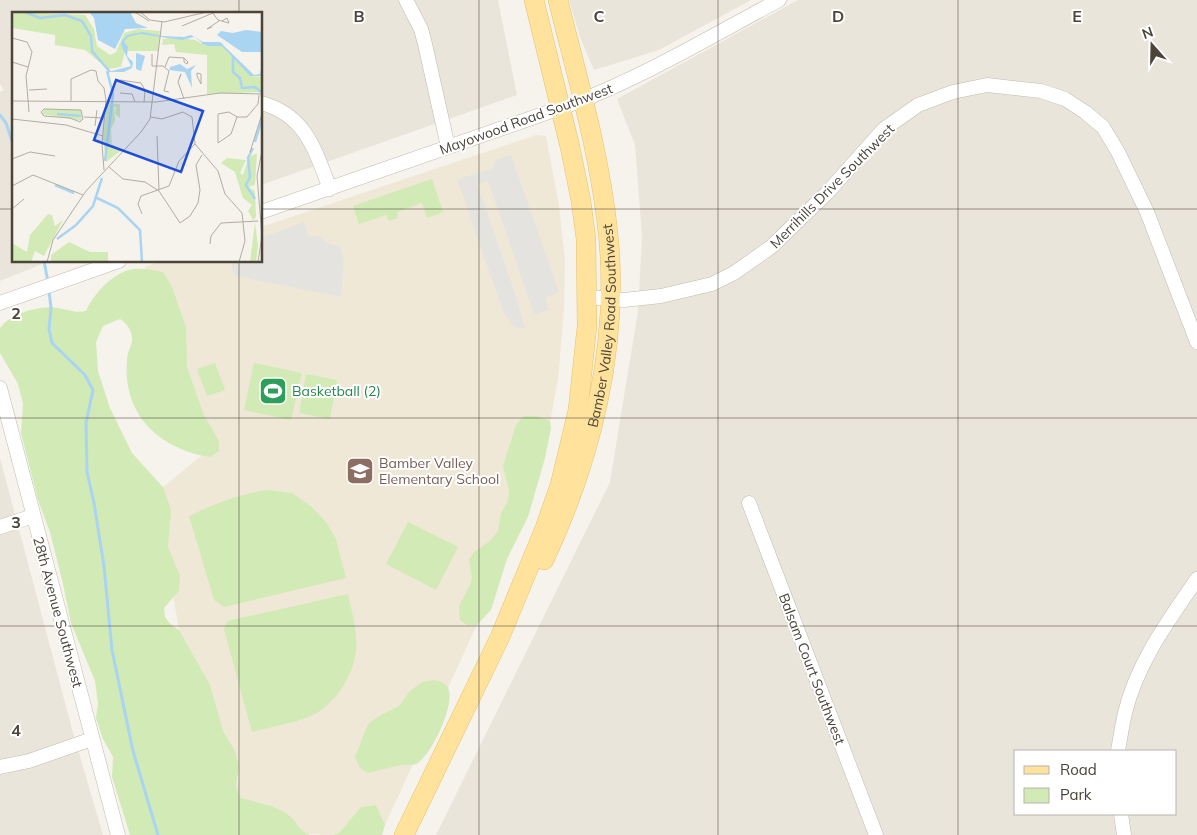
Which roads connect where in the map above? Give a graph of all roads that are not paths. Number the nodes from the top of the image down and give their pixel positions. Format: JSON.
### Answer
{"nodes":[{"id":1,"x":406,"y":0,"type":"edge"},
{"id":2,"x":534,"y":0,"type":"edge"},
{"id":3,"x":558,"y":0,"type":"edge"},
{"id":4,"x":779,"y":0,"type":"edge"},
{"id":5,"x":583,"y":100,"type":"junction"},
{"id":6,"x":262,"y":103,"type":"edge"},
{"id":7,"x":560,"y":108,"type":"junction"},
{"id":8,"x":448,"y":147,"type":"junction"},
{"id":9,"x":330,"y":189,"type":"junction"},
{"id":10,"x":262,"y":212,"type":"edge"},
{"id":11,"x":116,"y":262,"type":"edge"},
{"id":12,"x":588,"y":297,"type":"junction"},
{"id":13,"x":610,"y":298,"type":"junction"},
{"id":14,"x":0,"y":303,"type":"edge"},
{"id":15,"x":1197,"y":342,"type":"edge"},
{"id":16,"x":0,"y":388,"type":"edge"},
{"id":17,"x":749,"y":503,"type":"dead end"},
{"id":18,"x":33,"y":516,"type":"junction"},
{"id":19,"x":0,"y":527,"type":"edge"},
{"id":20,"x":1197,"y":579,"type":"edge"},
{"id":21,"x":500,"y":637,"type":"junction"},
{"id":22,"x":92,"y":739,"type":"junction"},
{"id":23,"x":1118,"y":750,"type":"edge"},
{"id":24,"x":0,"y":767,"type":"edge"},
{"id":25,"x":1121,"y":815,"type":"edge"},
{"id":26,"x":118,"y":835,"type":"edge"},
{"id":27,"x":404,"y":835,"type":"edge"},
{"id":28,"x":876,"y":835,"type":"edge"},
{"id":29,"x":1124,"y":835,"type":"edge"}],
"edges":[{"from":1,"to":8,"type":"street"},
{"from":2,"to":7,"type":"main road","name":"Bamber Valley Road Southwest"},
{"from":3,"to":5,"type":"main road","name":"Bamber Valley Road Southwest"},
{"from":4,"to":5,"type":"street","name":"Mayowood Road Southwest"},
{"from":5,"to":7,"type":"street","name":"Mayowood Road Southwest"},
{"from":5,"to":13,"type":"main road","name":"Bamber Valley Road Southwest"},
{"from":6,"to":9,"type":"street"},
{"from":7,"to":8,"type":"street","name":"Mayowood Road Southwest"},
{"from":7,"to":12,"type":"main road","name":"Bamber Valley Road Southwest"},
{"from":8,"to":9,"type":"street","name":"Mayowood Road Southwest"},
{"from":9,"to":10,"type":"street","name":"Mayowood Road Southwest"},
{"from":11,"to":14,"type":"street"},
{"from":12,"to":13,"type":"street","name":"Merrihills Drive Southwest"},
{"from":12,"to":21,"type":"main road","name":"Bamber Valley Road Southwest"},
{"from":13,"to":15,"type":"street","name":"Merrihills Drive Southwest"},
{"from":13,"to":21,"type":"main road","name":"Bamber Valley Road Southwest"},
{"from":16,"to":18,"type":"street","name":"28th Avenue Southwest"},
{"from":17,"to":28,"type":"street","name":"Balsam Court Southwest"},
{"from":18,"to":19,"type":"street"},
{"from":18,"to":22,"type":"street","name":"28th Avenue Southwest"},
{"from":20,"to":23,"type":"street"},
{"from":21,"to":27,"type":"main road","name":"Bamber Valley Road Southwest"},
{"from":22,"to":24,"type":"street"},
{"from":22,"to":26,"type":"street","name":"28th Avenue Southwest"},
{"from":25,"to":29,"type":"street"}]}
